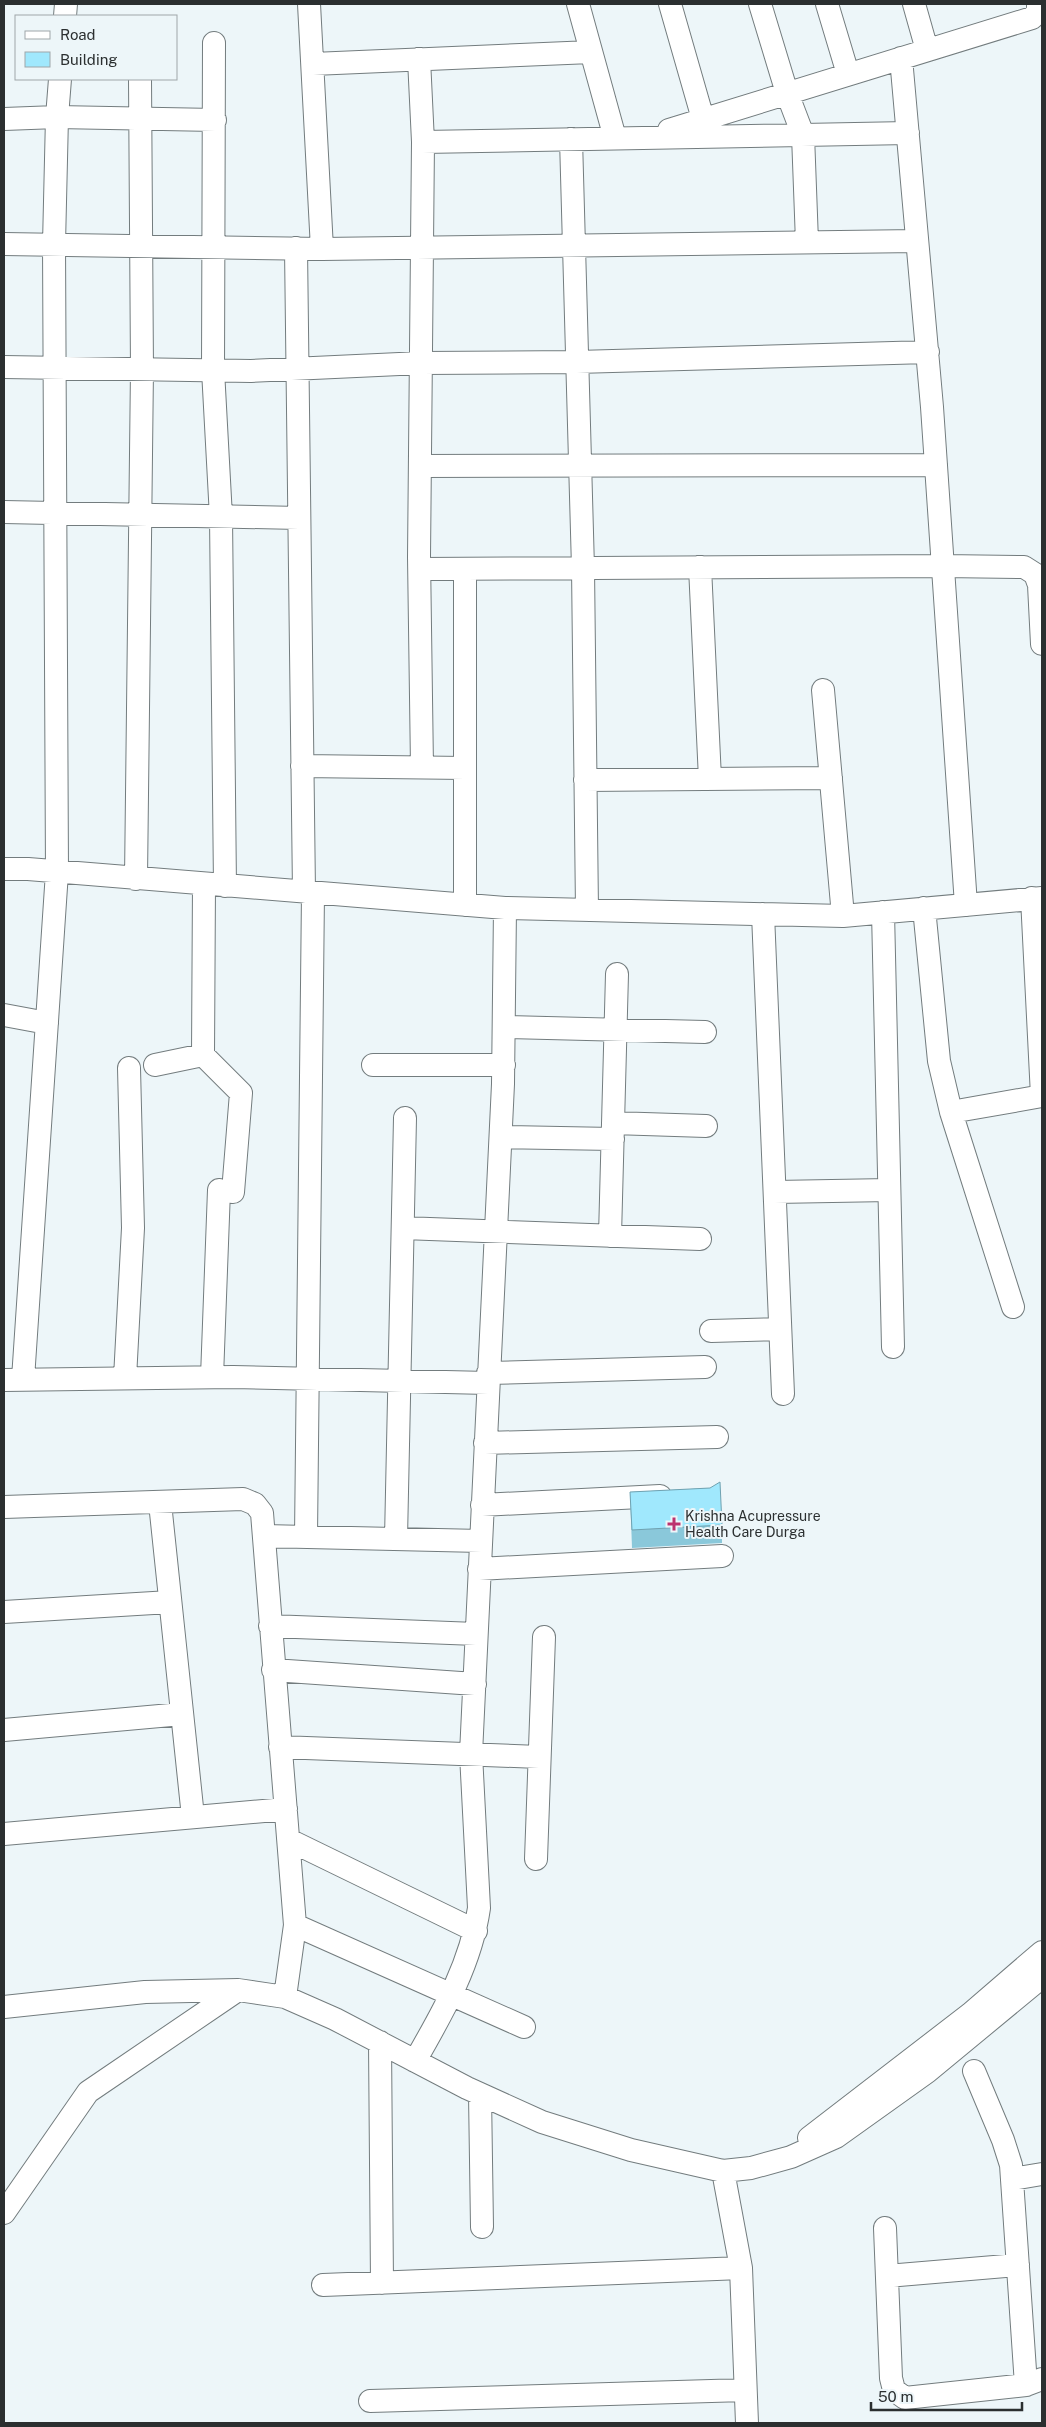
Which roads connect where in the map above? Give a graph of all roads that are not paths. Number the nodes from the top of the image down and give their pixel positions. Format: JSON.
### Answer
{"nodes":[{"id":1,"x":310,"y":4,"type":"edge"},
{"id":2,"x":578,"y":4,"type":"edge"},
{"id":3,"x":670,"y":4,"type":"edge"},
{"id":4,"x":760,"y":4,"type":"edge"},
{"id":5,"x":827,"y":4,"type":"edge"},
{"id":6,"x":914,"y":4,"type":"edge"},
{"id":7,"x":1038,"y":4,"type":"edge"},
{"id":8,"x":214,"y":43,"type":"dead end"},
{"id":9,"x":927,"y":50,"type":"junction"},
{"id":10,"x":592,"y":52,"type":"junction"},
{"id":11,"x":901,"y":58,"type":"junction"},
{"id":12,"x":419,"y":60,"type":"junction"},
{"id":13,"x":313,"y":64,"type":"junction"},
{"id":14,"x":848,"y":74,"type":"junction"},
{"id":15,"x":60,"y":80,"type":"edge"},
{"id":16,"x":140,"y":80,"type":"edge"},
{"id":17,"x":787,"y":93,"type":"junction"},
{"id":18,"x":57,"y":117,"type":"junction"},
{"id":19,"x":4,"y":119,"type":"edge"},
{"id":20,"x":140,"y":119,"type":"junction"},
{"id":21,"x":703,"y":119,"type":"junction"},
{"id":22,"x":214,"y":120,"type":"junction"},
{"id":23,"x":908,"y":134,"type":"junction"},
{"id":24,"x":804,"y":135,"type":"junction"},
{"id":25,"x":644,"y":137,"type":"junction"},
{"id":26,"x":615,"y":138,"type":"junction"},
{"id":27,"x":571,"y":139,"type":"junction"},
{"id":28,"x":423,"y":142,"type":"junction"},
{"id":29,"x":918,"y":241,"type":"junction"},
{"id":30,"x":807,"y":242,"type":"junction"},
{"id":31,"x":4,"y":244,"type":"edge"},
{"id":32,"x":54,"y":244,"type":"junction"},
{"id":33,"x":140,"y":246,"type":"junction"},
{"id":34,"x":215,"y":247,"type":"junction"},
{"id":35,"x":574,"y":247,"type":"junction"},
{"id":36,"x":296,"y":248,"type":"junction"},
{"id":37,"x":422,"y":248,"type":"junction"},
{"id":38,"x":322,"y":249,"type":"junction"},
{"id":39,"x":928,"y":352,"type":"junction"},
{"id":40,"x":577,"y":362,"type":"junction"},
{"id":41,"x":421,"y":363,"type":"junction"},
{"id":42,"x":4,"y":367,"type":"edge"},
{"id":43,"x":54,"y":367,"type":"junction"},
{"id":44,"x":297,"y":368,"type":"junction"},
{"id":45,"x":142,"y":369,"type":"junction"},
{"id":46,"x":213,"y":370,"type":"junction"},
{"id":47,"x":580,"y":464,"type":"junction"},
{"id":48,"x":936,"y":465,"type":"junction"},
{"id":49,"x":420,"y":466,"type":"junction"},
{"id":50,"x":4,"y":512,"type":"edge"},
{"id":51,"x":56,"y":514,"type":"junction"},
{"id":52,"x":140,"y":515,"type":"junction"},
{"id":53,"x":221,"y":516,"type":"junction"},
{"id":54,"x":299,"y":518,"type":"junction"},
{"id":55,"x":943,"y":566,"type":"junction"},
{"id":56,"x":700,"y":567,"type":"junction"},
{"id":57,"x":583,"y":568,"type":"junction"},
{"id":58,"x":420,"y":569,"type":"junction"},
{"id":59,"x":465,"y":569,"type":"junction"},
{"id":60,"x":1042,"y":644,"type":"edge"},
{"id":61,"x":823,"y":690,"type":"dead end"},
{"id":62,"x":302,"y":766,"type":"junction"},
{"id":63,"x":422,"y":767,"type":"junction"},
{"id":64,"x":465,"y":768,"type":"junction"},
{"id":65,"x":831,"y":778,"type":"junction"},
{"id":66,"x":710,"y":779,"type":"junction"},
{"id":67,"x":585,"y":780,"type":"junction"},
{"id":68,"x":4,"y":869,"type":"edge"},
{"id":69,"x":57,"y":872,"type":"junction"},
{"id":70,"x":136,"y":879,"type":"junction"},
{"id":71,"x":215,"y":885,"type":"junction"},
{"id":72,"x":309,"y":893,"type":"junction"},
{"id":73,"x":1037,"y":898,"type":"edge"},
{"id":74,"x":465,"y":905,"type":"junction"},
{"id":75,"x":966,"y":905,"type":"junction"},
{"id":76,"x":505,"y":908,"type":"junction"},
{"id":77,"x":924,"y":908,"type":"junction"},
{"id":78,"x":587,"y":910,"type":"junction"},
{"id":79,"x":883,"y":912,"type":"junction"},
{"id":80,"x":763,"y":914,"type":"junction"},
{"id":81,"x":843,"y":916,"type":"junction"},
{"id":82,"x":617,"y":974,"type":"dead end"},
{"id":83,"x":4,"y":1015,"type":"edge"},
{"id":84,"x":47,"y":1023,"type":"junction"},
{"id":85,"x":504,"y":1028,"type":"junction"},
{"id":86,"x":616,"y":1030,"type":"junction"},
{"id":87,"x":705,"y":1032,"type":"dead end"},
{"id":88,"x":203,"y":1055,"type":"junction"},
{"id":89,"x":504,"y":1064,"type":"junction"},
{"id":90,"x":155,"y":1065,"type":"dead end"},
{"id":91,"x":374,"y":1065,"type":"dead end"},
{"id":92,"x":129,"y":1068,"type":"dead end"},
{"id":93,"x":1042,"y":1096,"type":"edge"},
{"id":94,"x":951,"y":1112,"type":"junction"},
{"id":95,"x":405,"y":1118,"type":"dead end"},
{"id":96,"x":706,"y":1126,"type":"dead end"},
{"id":97,"x":613,"y":1131,"type":"junction"},
{"id":98,"x":501,"y":1137,"type":"junction"},
{"id":99,"x":889,"y":1190,"type":"junction"},
{"id":100,"x":775,"y":1192,"type":"junction"},
{"id":101,"x":403,"y":1228,"type":"junction"},
{"id":102,"x":496,"y":1231,"type":"junction"},
{"id":103,"x":610,"y":1236,"type":"junction"},
{"id":104,"x":700,"y":1240,"type":"dead end"},
{"id":105,"x":1013,"y":1307,"type":"dead end"},
{"id":106,"x":780,"y":1329,"type":"junction"},
{"id":107,"x":712,"y":1331,"type":"dead end"},
{"id":108,"x":893,"y":1347,"type":"dead end"},
{"id":109,"x":705,"y":1368,"type":"dead end"},
{"id":110,"x":212,"y":1377,"type":"junction"},
{"id":111,"x":124,"y":1378,"type":"junction"},
{"id":112,"x":306,"y":1378,"type":"junction"},
{"id":113,"x":488,"y":1378,"type":"junction"},
{"id":114,"x":14,"y":1379,"type":"edge"},
{"id":115,"x":401,"y":1381,"type":"junction"},
{"id":116,"x":783,"y":1394,"type":"dead end"},
{"id":117,"x":717,"y":1437,"type":"dead end"},
{"id":118,"x":485,"y":1443,"type":"junction"},
{"id":119,"x":679,"y":1495,"type":"edge"},
{"id":120,"x":160,"y":1503,"type":"junction"},
{"id":121,"x":482,"y":1504,"type":"junction"},
{"id":122,"x":4,"y":1507,"type":"edge"},
{"id":123,"x":264,"y":1536,"type":"junction"},
{"id":124,"x":306,"y":1537,"type":"junction"},
{"id":125,"x":396,"y":1539,"type":"junction"},
{"id":126,"x":481,"y":1541,"type":"junction"},
{"id":127,"x":722,"y":1556,"type":"dead end"},
{"id":128,"x":479,"y":1569,"type":"junction"},
{"id":129,"x":170,"y":1602,"type":"junction"},
{"id":130,"x":4,"y":1612,"type":"edge"},
{"id":131,"x":270,"y":1626,"type":"junction"},
{"id":132,"x":476,"y":1634,"type":"junction"},
{"id":133,"x":544,"y":1637,"type":"dead end"},
{"id":134,"x":273,"y":1670,"type":"junction"},
{"id":135,"x":475,"y":1684,"type":"junction"},
{"id":136,"x":182,"y":1714,"type":"junction"},
{"id":137,"x":4,"y":1730,"type":"edge"},
{"id":138,"x":280,"y":1747,"type":"junction"},
{"id":139,"x":471,"y":1754,"type":"junction"},
{"id":140,"x":539,"y":1757,"type":"junction"},
{"id":141,"x":286,"y":1809,"type":"junction"},
{"id":142,"x":193,"y":1817,"type":"junction"},
{"id":143,"x":4,"y":1834,"type":"edge"},
{"id":144,"x":289,"y":1840,"type":"junction"},
{"id":145,"x":536,"y":1859,"type":"dead end"},
{"id":146,"x":295,"y":1925,"type":"junction"},
{"id":147,"x":476,"y":1931,"type":"junction"},
{"id":148,"x":1042,"y":1952,"type":"edge"},
{"id":149,"x":1042,"y":1977,"type":"edge"},
{"id":150,"x":238,"y":1990,"type":"junction"},
{"id":151,"x":452,"y":1995,"type":"junction"},
{"id":152,"x":285,"y":1997,"type":"junction"},
{"id":153,"x":4,"y":2007,"type":"edge"},
{"id":154,"x":524,"y":2028,"type":"dead end"},
{"id":155,"x":380,"y":2042,"type":"junction"},
{"id":156,"x":415,"y":2061,"type":"junction"},
{"id":157,"x":974,"y":2071,"type":"dead end"},
{"id":158,"x":480,"y":2094,"type":"junction"},
{"id":159,"x":791,"y":2157,"type":"junction"},
{"id":160,"x":723,"y":2171,"type":"junction"},
{"id":161,"x":1042,"y":2174,"type":"edge"},
{"id":162,"x":1012,"y":2179,"type":"junction"},
{"id":163,"x":4,"y":2213,"type":"edge"},
{"id":164,"x":482,"y":2226,"type":"dead end"},
{"id":165,"x":885,"y":2228,"type":"dead end"},
{"id":166,"x":1018,"y":2264,"type":"junction"},
{"id":167,"x":742,"y":2268,"type":"junction"},
{"id":168,"x":887,"y":2276,"type":"junction"},
{"id":169,"x":382,"y":2283,"type":"junction"},
{"id":170,"x":322,"y":2285,"type":"dead end"},
{"id":171,"x":1034,"y":2382,"type":"edge"},
{"id":172,"x":745,"y":2390,"type":"junction"},
{"id":173,"x":370,"y":2401,"type":"dead end"},
{"id":174,"x":746,"y":2423,"type":"edge"}],
"edges":[{"from":1,"to":13,"type":"street"},
{"from":2,"to":10,"type":"street"},
{"from":3,"to":21,"type":"street"},
{"from":4,"to":17,"type":"street"},
{"from":5,"to":14,"type":"street"},
{"from":6,"to":9,"type":"street"},
{"from":7,"to":9,"type":"street"},
{"from":8,"to":22,"type":"street"},
{"from":9,"to":11,"type":"street"},
{"from":10,"to":12,"type":"street"},
{"from":10,"to":26,"type":"street"},
{"from":11,"to":14,"type":"street"},
{"from":11,"to":23,"type":"street"},
{"from":12,"to":13,"type":"street"},
{"from":12,"to":28,"type":"street"},
{"from":13,"to":38,"type":"street"},
{"from":14,"to":17,"type":"street"},
{"from":15,"to":18,"type":"street"},
{"from":16,"to":20,"type":"street"},
{"from":17,"to":21,"type":"street"},
{"from":17,"to":24,"type":"street"},
{"from":18,"to":19,"type":"street"},
{"from":18,"to":20,"type":"street"},
{"from":18,"to":32,"type":"street"},
{"from":20,"to":22,"type":"street"},
{"from":20,"to":33,"type":"street"},
{"from":21,"to":25,"type":"street"},
{"from":22,"to":34,"type":"street"},
{"from":23,"to":24,"type":"street"},
{"from":23,"to":29,"type":"street"},
{"from":24,"to":25,"type":"street"},
{"from":24,"to":30,"type":"street"},
{"from":25,"to":26,"type":"street"},
{"from":26,"to":27,"type":"street"},
{"from":27,"to":28,"type":"street"},
{"from":27,"to":35,"type":"street"},
{"from":28,"to":37,"type":"street"},
{"from":29,"to":30,"type":"street"},
{"from":29,"to":39,"type":"street"},
{"from":30,"to":35,"type":"street"},
{"from":31,"to":32,"type":"street"},
{"from":32,"to":33,"type":"street"},
{"from":32,"to":43,"type":"street"},
{"from":33,"to":34,"type":"street"},
{"from":33,"to":45,"type":"street"},
{"from":34,"to":36,"type":"street"},
{"from":34,"to":46,"type":"street"},
{"from":35,"to":37,"type":"street"},
{"from":35,"to":40,"type":"street"},
{"from":36,"to":38,"type":"street"},
{"from":36,"to":44,"type":"street"},
{"from":37,"to":38,"type":"street"},
{"from":37,"to":41,"type":"street"},
{"from":39,"to":40,"type":"street"},
{"from":39,"to":48,"type":"street"},
{"from":40,"to":41,"type":"street"},
{"from":40,"to":47,"type":"street"},
{"from":41,"to":44,"type":"street"},
{"from":41,"to":49,"type":"street"},
{"from":42,"to":43,"type":"street"},
{"from":43,"to":45,"type":"street"},
{"from":43,"to":51,"type":"street"},
{"from":44,"to":46,"type":"street"},
{"from":44,"to":54,"type":"street"},
{"from":45,"to":46,"type":"street"},
{"from":45,"to":52,"type":"street"},
{"from":46,"to":53,"type":"street"},
{"from":47,"to":48,"type":"street"},
{"from":47,"to":49,"type":"street"},
{"from":47,"to":57,"type":"street"},
{"from":48,"to":55,"type":"street"},
{"from":49,"to":58,"type":"street"},
{"from":50,"to":51,"type":"street"},
{"from":51,"to":52,"type":"street"},
{"from":51,"to":69,"type":"street"},
{"from":52,"to":53,"type":"street"},
{"from":52,"to":70,"type":"street"},
{"from":53,"to":54,"type":"street"},
{"from":53,"to":71,"type":"street"},
{"from":54,"to":62,"type":"street"},
{"from":55,"to":56,"type":"street"},
{"from":55,"to":60,"type":"street"},
{"from":55,"to":75,"type":"street"},
{"from":56,"to":57,"type":"street"},
{"from":56,"to":66,"type":"street"},
{"from":57,"to":59,"type":"street"},
{"from":57,"to":67,"type":"street"},
{"from":58,"to":59,"type":"street"},
{"from":58,"to":63,"type":"street"},
{"from":59,"to":64,"type":"street"},
{"from":61,"to":65,"type":"street"},
{"from":62,"to":63,"type":"street"},
{"from":62,"to":72,"type":"street"},
{"from":63,"to":64,"type":"street"},
{"from":64,"to":74,"type":"street"},
{"from":65,"to":66,"type":"street"},
{"from":65,"to":81,"type":"street"},
{"from":66,"to":67,"type":"street"},
{"from":67,"to":78,"type":"street"},
{"from":68,"to":69,"type":"street"},
{"from":69,"to":70,"type":"street"},
{"from":69,"to":84,"type":"street"},
{"from":70,"to":71,"type":"street"},
{"from":71,"to":72,"type":"street"},
{"from":71,"to":88,"type":"street"},
{"from":72,"to":74,"type":"street"},
{"from":72,"to":112,"type":"street"},
{"from":73,"to":75,"type":"street"},
{"from":73,"to":93,"type":"street"},
{"from":74,"to":76,"type":"street"},
{"from":75,"to":77,"type":"street"},
{"from":76,"to":78,"type":"street"},
{"from":76,"to":85,"type":"street"},
{"from":77,"to":79,"type":"street"},
{"from":77,"to":94,"type":"street"},
{"from":78,"to":80,"type":"street"},
{"from":79,"to":81,"type":"street"},
{"from":79,"to":99,"type":"street"},
{"from":80,"to":81,"type":"street"},
{"from":80,"to":100,"type":"street"},
{"from":82,"to":86,"type":"street"},
{"from":83,"to":84,"type":"street"},
{"from":84,"to":114,"type":"street"},
{"from":85,"to":86,"type":"street"},
{"from":85,"to":89,"type":"street"},
{"from":86,"to":87,"type":"street"},
{"from":86,"to":97,"type":"street"},
{"from":88,"to":90,"type":"street"},
{"from":88,"to":110,"type":"street"},
{"from":89,"to":91,"type":"street"},
{"from":89,"to":98,"type":"street"},
{"from":92,"to":111,"type":"street"},
{"from":93,"to":94,"type":"street"},
{"from":94,"to":105,"type":"street"},
{"from":95,"to":101,"type":"street"},
{"from":96,"to":97,"type":"street"},
{"from":97,"to":98,"type":"street"},
{"from":97,"to":103,"type":"street"},
{"from":98,"to":102,"type":"street"},
{"from":99,"to":100,"type":"street"},
{"from":99,"to":108,"type":"street"},
{"from":100,"to":106,"type":"street"},
{"from":101,"to":102,"type":"street"},
{"from":101,"to":115,"type":"street"},
{"from":102,"to":103,"type":"street"},
{"from":102,"to":113,"type":"street"},
{"from":103,"to":104,"type":"street"},
{"from":106,"to":107,"type":"street"},
{"from":106,"to":116,"type":"street"},
{"from":109,"to":113,"type":"street"},
{"from":110,"to":111,"type":"street"},
{"from":110,"to":112,"type":"street"},
{"from":111,"to":114,"type":"street"},
{"from":112,"to":115,"type":"street"},
{"from":112,"to":124,"type":"street"},
{"from":113,"to":115,"type":"street"},
{"from":113,"to":118,"type":"street"},
{"from":115,"to":125,"type":"street"},
{"from":117,"to":118,"type":"street"},
{"from":118,"to":121,"type":"street"},
{"from":119,"to":121,"type":"street"},
{"from":120,"to":122,"type":"street"},
{"from":120,"to":123,"type":"street"},
{"from":120,"to":129,"type":"street"},
{"from":121,"to":126,"type":"street"},
{"from":123,"to":124,"type":"street"},
{"from":123,"to":131,"type":"street"},
{"from":124,"to":125,"type":"street"},
{"from":125,"to":126,"type":"street"},
{"from":126,"to":128,"type":"street"},
{"from":127,"to":128,"type":"street"},
{"from":128,"to":132,"type":"street"},
{"from":129,"to":130,"type":"street"},
{"from":129,"to":136,"type":"street"},
{"from":131,"to":132,"type":"street"},
{"from":131,"to":134,"type":"street"},
{"from":132,"to":135,"type":"street"},
{"from":133,"to":140,"type":"street"},
{"from":134,"to":135,"type":"street"},
{"from":134,"to":138,"type":"street"},
{"from":135,"to":139,"type":"street"},
{"from":136,"to":137,"type":"street"},
{"from":136,"to":142,"type":"street"},
{"from":138,"to":139,"type":"street"},
{"from":138,"to":141,"type":"street"},
{"from":139,"to":140,"type":"street"},
{"from":139,"to":147,"type":"street"},
{"from":140,"to":145,"type":"street"},
{"from":141,"to":142,"type":"street"},
{"from":141,"to":144,"type":"street"},
{"from":142,"to":143,"type":"street"},
{"from":144,"to":146,"type":"street"},
{"from":144,"to":147,"type":"street"},
{"from":146,"to":151,"type":"street"},
{"from":146,"to":152,"type":"street"},
{"from":147,"to":151,"type":"street"},
{"from":148,"to":159,"type":"street"},
{"from":149,"to":159,"type":"street"},
{"from":150,"to":152,"type":"street"},
{"from":150,"to":153,"type":"street"},
{"from":150,"to":163,"type":"street"},
{"from":151,"to":154,"type":"street"},
{"from":151,"to":156,"type":"street"},
{"from":152,"to":155,"type":"street"},
{"from":155,"to":156,"type":"street"},
{"from":155,"to":169,"type":"street"},
{"from":156,"to":158,"type":"street"},
{"from":157,"to":162,"type":"street"},
{"from":158,"to":160,"type":"street"},
{"from":158,"to":164,"type":"street"},
{"from":159,"to":160,"type":"street"},
{"from":160,"to":167,"type":"street"},
{"from":161,"to":162,"type":"street"},
{"from":162,"to":166,"type":"street"},
{"from":165,"to":168,"type":"street"},
{"from":166,"to":168,"type":"street"},
{"from":166,"to":171,"type":"street"},
{"from":167,"to":169,"type":"street"},
{"from":167,"to":172,"type":"street"},
{"from":168,"to":171,"type":"street"},
{"from":169,"to":170,"type":"street"},
{"from":172,"to":173,"type":"street"},
{"from":172,"to":174,"type":"street"}]}
